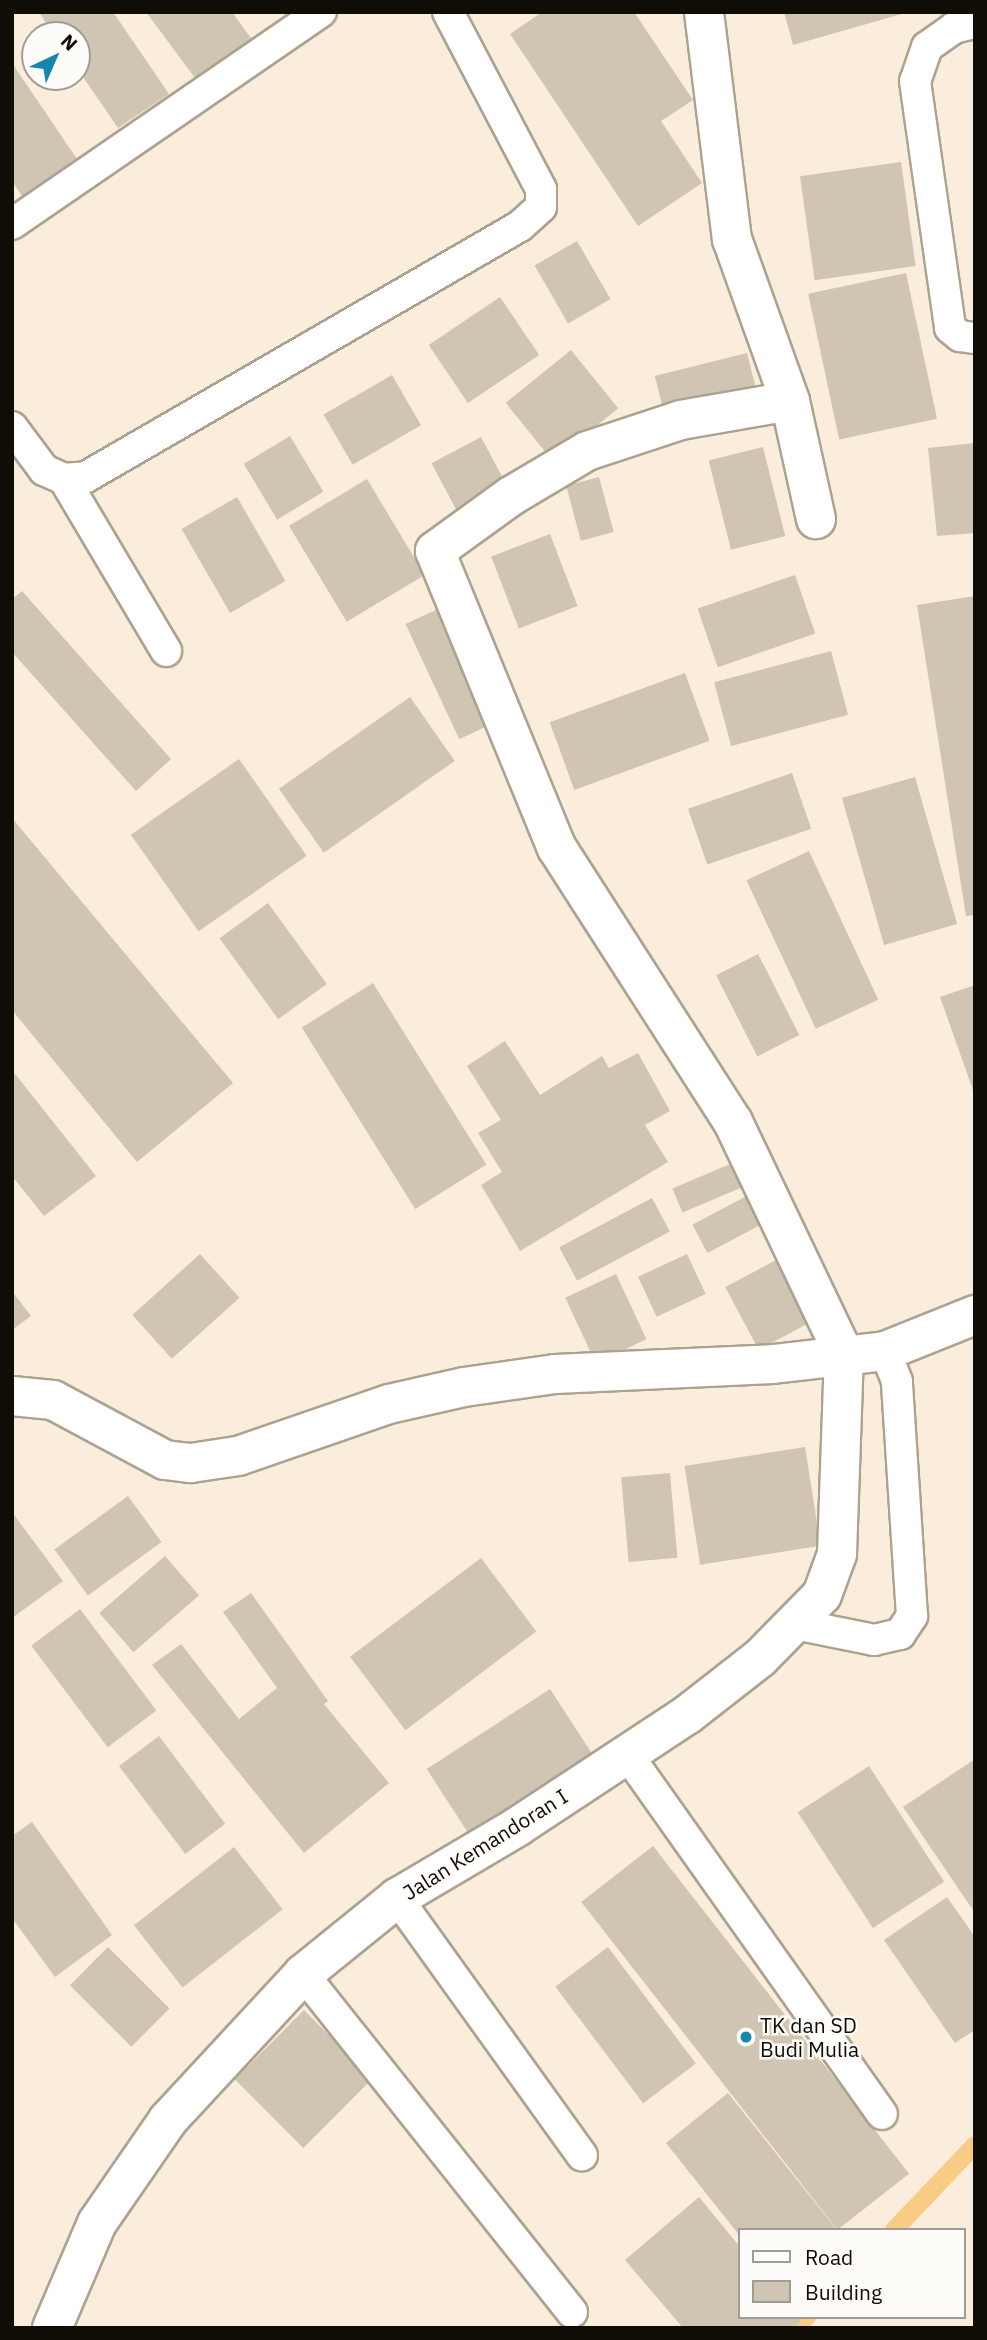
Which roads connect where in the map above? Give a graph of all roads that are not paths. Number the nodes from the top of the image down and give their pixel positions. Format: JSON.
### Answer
{"nodes":[{"id":1,"x":321,"y":12,"type":"edge"},
{"id":2,"x":448,"y":12,"type":"edge"},
{"id":3,"x":704,"y":12,"type":"edge"},
{"id":4,"x":975,"y":23,"type":"edge"},
{"id":5,"x":12,"y":224,"type":"edge"},
{"id":6,"x":975,"y":338,"type":"edge"},
{"id":7,"x":790,"y":401,"type":"junction"},
{"id":8,"x":12,"y":427,"type":"edge"},
{"id":9,"x":64,"y":479,"type":"junction"},
{"id":10,"x":816,"y":519,"type":"dead end"},
{"id":11,"x":166,"y":651,"type":"dead end"},
{"id":12,"x":975,"y":1315,"type":"edge"},
{"id":13,"x":885,"y":1351,"type":"junction"},
{"id":14,"x":844,"y":1355,"type":"junction"},
{"id":15,"x":12,"y":1396,"type":"edge"},
{"id":16,"x":795,"y":1624,"type":"junction"},
{"id":17,"x":627,"y":1754,"type":"junction"},
{"id":18,"x":397,"y":1898,"type":"junction"},
{"id":19,"x":303,"y":1974,"type":"junction"},
{"id":20,"x":882,"y":2114,"type":"dead end"},
{"id":21,"x":582,"y":2155,"type":"dead end"},
{"id":22,"x":572,"y":2312,"type":"dead end"},
{"id":23,"x":52,"y":2328,"type":"edge"}],
"edges":[{"from":1,"to":5,"type":"lane"},
{"from":2,"to":9,"type":"lane"},
{"from":3,"to":7,"type":"street"},
{"from":4,"to":6,"type":"lane"},
{"from":7,"to":10,"type":"street"},
{"from":7,"to":14,"type":"street"},
{"from":8,"to":9,"type":"lane"},
{"from":9,"to":11,"type":"lane"},
{"from":12,"to":13,"type":"street"},
{"from":13,"to":14,"type":"street"},
{"from":13,"to":16,"type":"lane"},
{"from":14,"to":15,"type":"street"},
{"from":14,"to":16,"type":"street","name":"Jalan Kemandoran I"},
{"from":16,"to":17,"type":"street","name":"Jalan Kemandoran I"},
{"from":17,"to":18,"type":"street","name":"Jalan Kemandoran I"},
{"from":17,"to":20,"type":"lane"},
{"from":18,"to":19,"type":"street","name":"Jalan Kemandoran I"},
{"from":18,"to":21,"type":"lane"},
{"from":19,"to":22,"type":"lane"},
{"from":19,"to":23,"type":"street","name":"Jalan Kemandoran I"}]}
